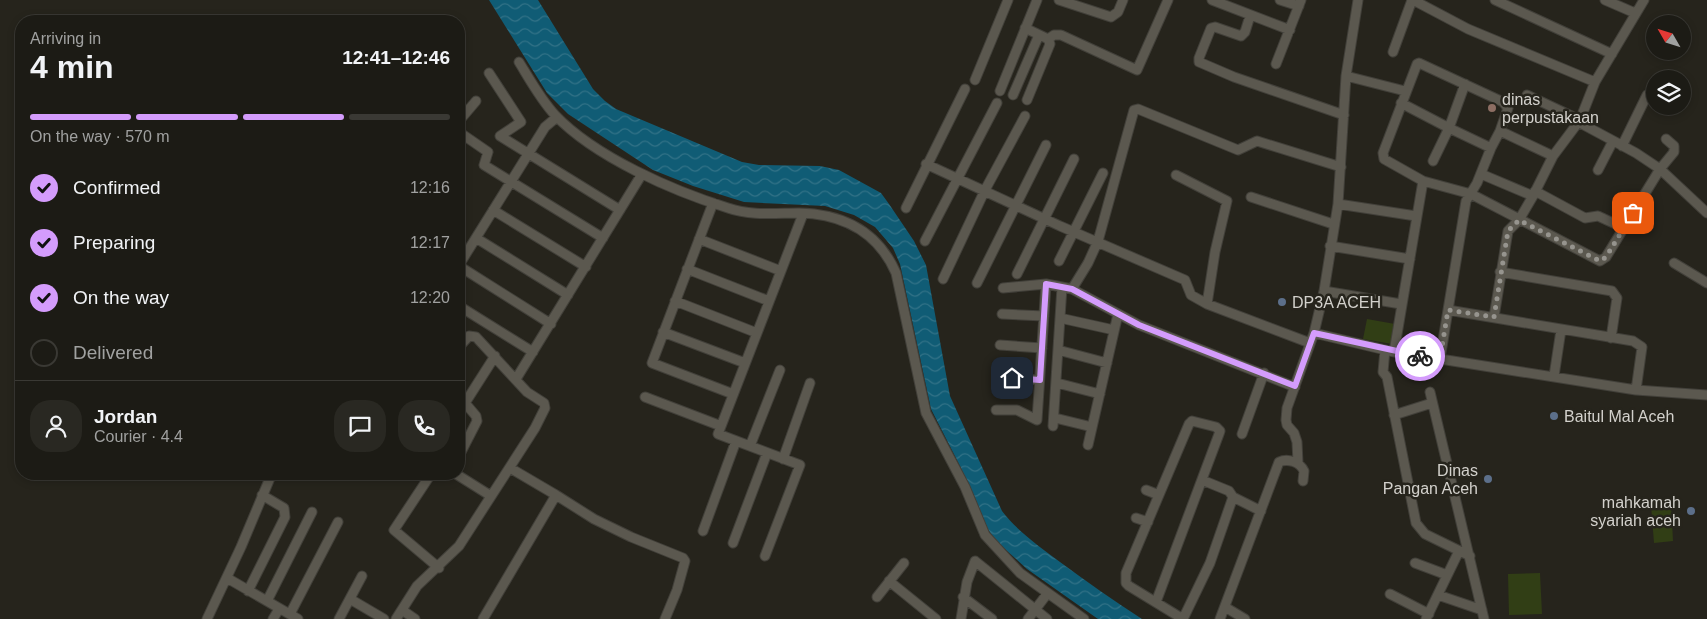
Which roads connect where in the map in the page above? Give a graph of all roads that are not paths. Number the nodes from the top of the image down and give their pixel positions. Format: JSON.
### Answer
{"nodes":[{"id":1,"x":1008,"y":0,"type":"edge"},
{"id":2,"x":1037,"y":0,"type":"edge"},
{"id":3,"x":1059,"y":0,"type":"edge"},
{"id":4,"x":1122,"y":0,"type":"edge"},
{"id":5,"x":1168,"y":0,"type":"edge"},
{"id":6,"x":1212,"y":0,"type":"edge"},
{"id":7,"x":1280,"y":0,"type":"edge"},
{"id":8,"x":1358,"y":0,"type":"edge"},
{"id":9,"x":1413,"y":0,"type":"edge"},
{"id":10,"x":1495,"y":0,"type":"edge"},
{"id":11,"x":1605,"y":0,"type":"edge"},
{"id":12,"x":1644,"y":0,"type":"edge"},
{"id":13,"x":1300,"y":3,"type":"edge"},
{"id":14,"x":1635,"y":13,"type":"junction"},
{"id":15,"x":1250,"y":16,"type":"junction"},
{"id":16,"x":1025,"y":28,"type":"junction"},
{"id":17,"x":1290,"y":30,"type":"junction"},
{"id":18,"x":1039,"y":35,"type":"junction"},
{"id":19,"x":1048,"y":39,"type":"junction"},
{"id":20,"x":1393,"y":52,"type":"dead end"},
{"id":21,"x":1612,"y":54,"type":"junction"},
{"id":22,"x":519,"y":62,"type":"dead end"},
{"id":23,"x":1276,"y":64,"type":"dead end"},
{"id":24,"x":489,"y":73,"type":"dead end"},
{"id":25,"x":1346,"y":76,"type":"junction"},
{"id":26,"x":975,"y":80,"type":"dead end"},
{"id":27,"x":1596,"y":82,"type":"junction"},
{"id":28,"x":1465,"y":84,"type":"junction"},
{"id":29,"x":965,"y":89,"type":"dead end"},
{"id":30,"x":1000,"y":91,"type":"dead end"},
{"id":31,"x":1406,"y":91,"type":"junction"},
{"id":32,"x":1013,"y":95,"type":"dead end"},
{"id":33,"x":1527,"y":95,"type":"dead end"},
{"id":34,"x":1646,"y":97,"type":"edge"},
{"id":35,"x":1027,"y":100,"type":"dead end"},
{"id":36,"x":476,"y":101,"type":"dead end"},
{"id":37,"x":1401,"y":102,"type":"junction"},
{"id":38,"x":997,"y":103,"type":"dead end"},
{"id":39,"x":465,"y":114,"type":"edge"},
{"id":40,"x":1344,"y":115,"type":"junction"},
{"id":41,"x":1025,"y":116,"type":"dead end"},
{"id":42,"x":557,"y":117,"type":"junction"},
{"id":43,"x":1580,"y":120,"type":"junction"},
{"id":44,"x":1449,"y":128,"type":"junction"},
{"id":45,"x":1500,"y":131,"type":"junction"},
{"id":46,"x":465,"y":136,"type":"edge"},
{"id":47,"x":1666,"y":140,"type":"dead end"},
{"id":48,"x":1613,"y":141,"type":"junction"},
{"id":49,"x":1046,"y":145,"type":"dead end"},
{"id":50,"x":1622,"y":146,"type":"junction"},
{"id":51,"x":1491,"y":148,"type":"junction"},
{"id":52,"x":528,"y":153,"type":"junction"},
{"id":53,"x":1553,"y":156,"type":"junction"},
{"id":54,"x":1074,"y":159,"type":"dead end"},
{"id":55,"x":1433,"y":161,"type":"dead end"},
{"id":56,"x":926,"y":164,"type":"junction"},
{"id":57,"x":1341,"y":167,"type":"junction"},
{"id":58,"x":1660,"y":169,"type":"junction"},
{"id":59,"x":1598,"y":170,"type":"dead end"},
{"id":60,"x":1103,"y":173,"type":"dead end"},
{"id":61,"x":642,"y":174,"type":"junction"},
{"id":62,"x":1481,"y":174,"type":"junction"},
{"id":63,"x":1176,"y":175,"type":"dead end"},
{"id":64,"x":957,"y":178,"type":"junction"},
{"id":65,"x":1423,"y":181,"type":"junction"},
{"id":66,"x":511,"y":182,"type":"junction"},
{"id":67,"x":985,"y":190,"type":"junction"},
{"id":68,"x":1471,"y":194,"type":"junction"},
{"id":69,"x":1534,"y":194,"type":"junction"},
{"id":70,"x":1251,"y":197,"type":"dead end"},
{"id":71,"x":713,"y":203,"type":"junction"},
{"id":72,"x":1338,"y":204,"type":"junction"},
{"id":73,"x":1015,"y":205,"type":"junction"},
{"id":74,"x":906,"y":208,"type":"dead end"},
{"id":75,"x":493,"y":210,"type":"junction"},
{"id":76,"x":620,"y":210,"type":"junction"},
{"id":77,"x":1707,"y":213,"type":"edge"},
{"id":78,"x":802,"y":214,"type":"junction"},
{"id":79,"x":1416,"y":216,"type":"junction"},
{"id":80,"x":1044,"y":219,"type":"junction"},
{"id":81,"x":1519,"y":220,"type":"junction"},
{"id":82,"x":1333,"y":224,"type":"junction"},
{"id":83,"x":1624,"y":228,"type":"junction"},
{"id":84,"x":1074,"y":232,"type":"junction"},
{"id":85,"x":476,"y":238,"type":"junction"},
{"id":86,"x":603,"y":238,"type":"junction"},
{"id":87,"x":699,"y":239,"type":"junction"},
{"id":88,"x":925,"y":241,"type":"dead end"},
{"id":89,"x":1098,"y":241,"type":"junction"},
{"id":90,"x":1330,"y":246,"type":"junction"},
{"id":91,"x":465,"y":256,"type":"edge"},
{"id":92,"x":1410,"y":259,"type":"junction"},
{"id":93,"x":1059,"y":261,"type":"dead end"},
{"id":94,"x":1674,"y":263,"type":"dead end"},
{"id":95,"x":586,"y":267,"type":"junction"},
{"id":96,"x":688,"y":269,"type":"junction"},
{"id":97,"x":465,"y":270,"type":"edge"},
{"id":98,"x":781,"y":271,"type":"junction"},
{"id":99,"x":1500,"y":272,"type":"junction"},
{"id":100,"x":1017,"y":274,"type":"dead end"},
{"id":101,"x":943,"y":279,"type":"dead end"},
{"id":102,"x":1707,"y":282,"type":"edge"},
{"id":103,"x":977,"y":283,"type":"dead end"},
{"id":104,"x":1046,"y":284,"type":"junction"},
{"id":105,"x":1062,"y":286,"type":"junction"},
{"id":106,"x":1003,"y":288,"type":"dead end"},
{"id":107,"x":1072,"y":289,"type":"junction"},
{"id":108,"x":1324,"y":291,"type":"junction"},
{"id":109,"x":568,"y":295,"type":"junction"},
{"id":110,"x":675,"y":301,"type":"junction"},
{"id":111,"x":769,"y":301,"type":"junction"},
{"id":112,"x":1207,"y":304,"type":"junction"},
{"id":113,"x":1401,"y":304,"type":"junction"},
{"id":114,"x":465,"y":310,"type":"edge"},
{"id":115,"x":1448,"y":310,"type":"junction"},
{"id":116,"x":1002,"y":314,"type":"dead end"},
{"id":117,"x":1118,"y":314,"type":"junction"},
{"id":118,"x":1044,"y":316,"type":"junction"},
{"id":119,"x":1494,"y":317,"type":"junction"},
{"id":120,"x":1060,"y":318,"type":"junction"},
{"id":121,"x":551,"y":324,"type":"junction"},
{"id":122,"x":1114,"y":330,"type":"junction"},
{"id":123,"x":1561,"y":330,"type":"junction"},
{"id":124,"x":663,"y":332,"type":"junction"},
{"id":125,"x":757,"y":333,"type":"junction"},
{"id":126,"x":1314,"y":333,"type":"junction"},
{"id":127,"x":1611,"y":338,"type":"junction"},
{"id":128,"x":465,"y":342,"type":"edge"},
{"id":129,"x":1310,"y":343,"type":"junction"},
{"id":130,"x":1000,"y":345,"type":"dead end"},
{"id":131,"x":1042,"y":348,"type":"junction"},
{"id":132,"x":1058,"y":350,"type":"junction"},
{"id":133,"x":1385,"y":350,"type":"junction"},
{"id":134,"x":533,"y":352,"type":"junction"},
{"id":135,"x":1394,"y":352,"type":"junction"},
{"id":136,"x":495,"y":356,"type":"junction"},
{"id":137,"x":1440,"y":359,"type":"junction"},
{"id":138,"x":745,"y":363,"type":"junction"},
{"id":139,"x":1107,"y":363,"type":"junction"},
{"id":140,"x":780,"y":370,"type":"dead end"},
{"id":141,"x":1264,"y":373,"type":"junction"},
{"id":142,"x":1554,"y":376,"type":"junction"},
{"id":143,"x":998,"y":377,"type":"dead end"},
{"id":144,"x":516,"y":379,"type":"junction"},
{"id":145,"x":1040,"y":380,"type":"junction"},
{"id":146,"x":810,"y":383,"type":"dead end"},
{"id":147,"x":1057,"y":383,"type":"junction"},
{"id":148,"x":1295,"y":386,"type":"junction"},
{"id":149,"x":1636,"y":390,"type":"junction"},
{"id":150,"x":1430,"y":392,"type":"dead end"},
{"id":151,"x":733,"y":394,"type":"junction"},
{"id":152,"x":1100,"y":394,"type":"junction"},
{"id":153,"x":1707,"y":395,"type":"edge"},
{"id":154,"x":645,"y":397,"type":"dead end"},
{"id":155,"x":465,"y":401,"type":"edge"},
{"id":156,"x":1432,"y":403,"type":"junction"},
{"id":157,"x":465,"y":404,"type":"edge"},
{"id":158,"x":996,"y":410,"type":"dead end"},
{"id":159,"x":1394,"y":415,"type":"junction"},
{"id":160,"x":721,"y":426,"type":"junction"},
{"id":161,"x":1092,"y":427,"type":"junction"},
{"id":162,"x":1242,"y":434,"type":"dead end"},
{"id":163,"x":736,"y":441,"type":"junction"},
{"id":164,"x":465,"y":444,"type":"edge"},
{"id":165,"x":1088,"y":445,"type":"dead end"},
{"id":166,"x":750,"y":446,"type":"junction"},
{"id":167,"x":767,"y":453,"type":"junction"},
{"id":168,"x":783,"y":459,"type":"junction"},
{"id":169,"x":1298,"y":463,"type":"junction"},
{"id":170,"x":510,"y":468,"type":"junction"},
{"id":171,"x":269,"y":480,"type":"edge"},
{"id":172,"x":427,"y":480,"type":"edge"},
{"id":173,"x":465,"y":480,"type":"edge"},
{"id":174,"x":1202,"y":480,"type":"junction"},
{"id":175,"x":1303,"y":481,"type":"dead end"},
{"id":176,"x":1146,"y":490,"type":"dead end"},
{"id":177,"x":262,"y":495,"type":"junction"},
{"id":178,"x":556,"y":495,"type":"junction"},
{"id":179,"x":1159,"y":495,"type":"junction"},
{"id":180,"x":492,"y":496,"type":"junction"},
{"id":181,"x":1233,"y":497,"type":"junction"},
{"id":182,"x":1262,"y":511,"type":"junction"},
{"id":183,"x":312,"y":512,"type":"dead end"},
{"id":184,"x":1136,"y":518,"type":"dead end"},
{"id":185,"x":338,"y":522,"type":"dead end"},
{"id":186,"x":1148,"y":522,"type":"junction"},
{"id":187,"x":702,"y":531,"type":"dead end"},
{"id":188,"x":733,"y":543,"type":"dead end"},
{"id":189,"x":1459,"y":551,"type":"junction"},
{"id":190,"x":765,"y":556,"type":"dead end"},
{"id":191,"x":1470,"y":556,"type":"junction"},
{"id":192,"x":904,"y":563,"type":"dead end"},
{"id":193,"x":1415,"y":563,"type":"dead end"},
{"id":194,"x":439,"y":568,"type":"junction"},
{"id":195,"x":1447,"y":575,"type":"junction"},
{"id":196,"x":362,"y":576,"type":"dead end"},
{"id":197,"x":227,"y":578,"type":"junction"},
{"id":198,"x":890,"y":581,"type":"junction"},
{"id":199,"x":248,"y":591,"type":"junction"},
{"id":200,"x":1048,"y":594,"type":"junction"},
{"id":201,"x":1390,"y":594,"type":"dead end"},
{"id":202,"x":1438,"y":595,"type":"junction"},
{"id":203,"x":876,"y":597,"type":"dead end"},
{"id":204,"x":964,"y":597,"type":"junction"},
{"id":205,"x":350,"y":599,"type":"junction"},
{"id":206,"x":266,"y":601,"type":"junction"},
{"id":207,"x":1156,"y":602,"type":"junction"},
{"id":208,"x":1225,"y":606,"type":"junction"},
{"id":209,"x":279,"y":609,"type":"junction"},
{"id":210,"x":1035,"y":609,"type":"junction"},
{"id":211,"x":402,"y":610,"type":"junction"},
{"id":212,"x":1483,"y":615,"type":"edge"},
{"id":213,"x":294,"y":616,"type":"edge"},
{"id":214,"x":1428,"y":616,"type":"edge"},
{"id":215,"x":207,"y":619,"type":"edge"},
{"id":216,"x":274,"y":619,"type":"edge"},
{"id":217,"x":339,"y":619,"type":"edge"},
{"id":218,"x":384,"y":619,"type":"edge"},
{"id":219,"x":396,"y":619,"type":"edge"},
{"id":220,"x":415,"y":619,"type":"edge"},
{"id":221,"x":483,"y":619,"type":"edge"},
{"id":222,"x":665,"y":619,"type":"edge"},
{"id":223,"x":936,"y":619,"type":"edge"},
{"id":224,"x":961,"y":619,"type":"edge"},
{"id":225,"x":992,"y":619,"type":"edge"},
{"id":226,"x":1028,"y":619,"type":"edge"},
{"id":227,"x":1047,"y":619,"type":"edge"},
{"id":228,"x":1084,"y":619,"type":"edge"},
{"id":229,"x":1183,"y":619,"type":"edge"},
{"id":230,"x":1220,"y":619,"type":"edge"},
{"id":231,"x":1245,"y":619,"type":"edge"}],
"edges":[{"from":1,"to":26,"type":"street"},
{"from":2,"to":16,"type":"street"},
{"from":3,"to":4,"type":"street"},
{"from":5,"to":19,"type":"street"},
{"from":6,"to":15,"type":"street"},
{"from":7,"to":13,"type":"street"},
{"from":8,"to":25,"type":"street"},
{"from":9,"to":20,"type":"street"},
{"from":9,"to":27,"type":"street"},
{"from":10,"to":21,"type":"street"},
{"from":11,"to":14,"type":"street"},
{"from":12,"to":14,"type":"street"},
{"from":13,"to":17,"type":"street"},
{"from":14,"to":21,"type":"street"},
{"from":15,"to":17,"type":"street"},
{"from":15,"to":40,"type":"street"},
{"from":16,"to":18,"type":"street"},
{"from":16,"to":30,"type":"street"},
{"from":17,"to":23,"type":"street"},
{"from":18,"to":19,"type":"street"},
{"from":18,"to":32,"type":"street"},
{"from":19,"to":35,"type":"street"},
{"from":21,"to":27,"type":"street"},
{"from":22,"to":42,"type":"street"},
{"from":24,"to":52,"type":"street"},
{"from":25,"to":31,"type":"street"},
{"from":25,"to":40,"type":"street"},
{"from":27,"to":43,"type":"street"},
{"from":28,"to":31,"type":"street"},
{"from":28,"to":44,"type":"street"},
{"from":28,"to":45,"type":"street"},
{"from":29,"to":56,"type":"street"},
{"from":31,"to":37,"type":"street"},
{"from":33,"to":43,"type":"street"},
{"from":34,"to":50,"type":"street"},
{"from":36,"to":39,"type":"street"},
{"from":37,"to":44,"type":"street"},
{"from":37,"to":65,"type":"street"},
{"from":38,"to":64,"type":"street"},
{"from":40,"to":57,"type":"street"},
{"from":41,"to":67,"type":"street"},
{"from":42,"to":52,"type":"street"},
{"from":42,"to":61,"type":"street"},
{"from":43,"to":48,"type":"street"},
{"from":43,"to":53,"type":"street"},
{"from":44,"to":51,"type":"street"},
{"from":44,"to":55,"type":"street"},
{"from":45,"to":51,"type":"street"},
{"from":45,"to":53,"type":"street"},
{"from":46,"to":66,"type":"street"},
{"from":47,"to":58,"type":"street"},
{"from":48,"to":50,"type":"street"},
{"from":48,"to":59,"type":"street"},
{"from":49,"to":73,"type":"street"},
{"from":50,"to":58,"type":"street"},
{"from":51,"to":62,"type":"street"},
{"from":52,"to":66,"type":"street"},
{"from":52,"to":76,"type":"street"},
{"from":53,"to":69,"type":"street"},
{"from":54,"to":80,"type":"street"},
{"from":56,"to":64,"type":"street"},
{"from":56,"to":74,"type":"street"},
{"from":57,"to":72,"type":"street"},
{"from":57,"to":89,"type":"street"},
{"from":58,"to":77,"type":"street"},
{"from":58,"to":83,"type":"street"},
{"from":60,"to":84,"type":"street"},
{"from":61,"to":71,"type":"street"},
{"from":61,"to":76,"type":"street"},
{"from":62,"to":68,"type":"street"},
{"from":62,"to":69,"type":"street"},
{"from":63,"to":112,"type":"street"},
{"from":64,"to":67,"type":"street"},
{"from":64,"to":88,"type":"street"},
{"from":65,"to":68,"type":"street"},
{"from":65,"to":79,"type":"street"},
{"from":66,"to":75,"type":"street"},
{"from":66,"to":86,"type":"street"},
{"from":67,"to":73,"type":"street"},
{"from":67,"to":101,"type":"street"},
{"from":68,"to":81,"type":"street"},
{"from":68,"to":115,"type":"street"},
{"from":69,"to":81,"type":"street"},
{"from":69,"to":83,"type":"street"},
{"from":70,"to":82,"type":"street"},
{"from":71,"to":78,"type":"street"},
{"from":71,"to":87,"type":"street"},
{"from":72,"to":79,"type":"street"},
{"from":72,"to":82,"type":"street"},
{"from":73,"to":80,"type":"street"},
{"from":73,"to":103,"type":"street"},
{"from":75,"to":85,"type":"street"},
{"from":75,"to":95,"type":"street"},
{"from":76,"to":86,"type":"street"},
{"from":78,"to":98,"type":"street"},
{"from":78,"to":200,"type":"street"},
{"from":79,"to":92,"type":"street"},
{"from":80,"to":84,"type":"street"},
{"from":80,"to":100,"type":"street"},
{"from":81,"to":83,"type":"street"},
{"from":81,"to":99,"type":"street"},
{"from":82,"to":90,"type":"street"},
{"from":84,"to":89,"type":"street"},
{"from":84,"to":93,"type":"street"},
{"from":85,"to":91,"type":"street"},
{"from":85,"to":109,"type":"street"},
{"from":86,"to":95,"type":"street"},
{"from":87,"to":96,"type":"street"},
{"from":87,"to":98,"type":"street"},
{"from":89,"to":107,"type":"street"},
{"from":89,"to":112,"type":"street"},
{"from":90,"to":92,"type":"street"},
{"from":90,"to":108,"type":"street"},
{"from":92,"to":113,"type":"street"},
{"from":94,"to":102,"type":"street"},
{"from":95,"to":109,"type":"street"},
{"from":96,"to":110,"type":"street"},
{"from":96,"to":111,"type":"street"},
{"from":97,"to":121,"type":"street"},
{"from":98,"to":111,"type":"street"},
{"from":99,"to":119,"type":"street"},
{"from":99,"to":127,"type":"street"},
{"from":104,"to":105,"type":"street"},
{"from":104,"to":106,"type":"street"},
{"from":104,"to":118,"type":"street"},
{"from":105,"to":107,"type":"street"},
{"from":105,"to":120,"type":"street"},
{"from":107,"to":117,"type":"street"},
{"from":108,"to":113,"type":"street"},
{"from":108,"to":126,"type":"street"},
{"from":109,"to":121,"type":"street"},
{"from":110,"to":124,"type":"street"},
{"from":110,"to":125,"type":"street"},
{"from":111,"to":125,"type":"street"},
{"from":112,"to":129,"type":"street"},
{"from":113,"to":135,"type":"street"},
{"from":114,"to":134,"type":"street"},
{"from":115,"to":119,"type":"street"},
{"from":115,"to":137,"type":"street"},
{"from":116,"to":118,"type":"street"},
{"from":117,"to":122,"type":"street"},
{"from":117,"to":141,"type":"street"},
{"from":118,"to":131,"type":"street"},
{"from":119,"to":123,"type":"street"},
{"from":120,"to":122,"type":"street"},
{"from":120,"to":132,"type":"street"},
{"from":121,"to":134,"type":"street"},
{"from":122,"to":139,"type":"street"},
{"from":123,"to":127,"type":"street"},
{"from":123,"to":142,"type":"street"},
{"from":124,"to":138,"type":"street"},
{"from":124,"to":151,"type":"street"},
{"from":125,"to":138,"type":"street"},
{"from":126,"to":129,"type":"street"},
{"from":126,"to":133,"type":"street"},
{"from":127,"to":149,"type":"street"},
{"from":128,"to":136,"type":"street"},
{"from":129,"to":148,"type":"street"},
{"from":130,"to":131,"type":"street"},
{"from":131,"to":145,"type":"street"},
{"from":132,"to":139,"type":"street"},
{"from":132,"to":147,"type":"street"},
{"from":133,"to":135,"type":"street"},
{"from":133,"to":159,"type":"street"},
{"from":134,"to":144,"type":"street"},
{"from":135,"to":137,"type":"street"},
{"from":136,"to":144,"type":"street"},
{"from":136,"to":155,"type":"street"},
{"from":137,"to":142,"type":"street"},
{"from":138,"to":151,"type":"street"},
{"from":139,"to":152,"type":"street"},
{"from":140,"to":166,"type":"street"},
{"from":141,"to":148,"type":"street"},
{"from":141,"to":162,"type":"street"},
{"from":142,"to":149,"type":"street"},
{"from":143,"to":145,"type":"street"},
{"from":144,"to":170,"type":"street"},
{"from":145,"to":158,"type":"street"},
{"from":146,"to":168,"type":"street"},
{"from":147,"to":152,"type":"street"},
{"from":147,"to":161,"type":"street"},
{"from":148,"to":169,"type":"street"},
{"from":149,"to":153,"type":"street"},
{"from":150,"to":156,"type":"street"},
{"from":151,"to":160,"type":"street"},
{"from":152,"to":161,"type":"street"},
{"from":154,"to":160,"type":"street"},
{"from":156,"to":159,"type":"street"},
{"from":156,"to":191,"type":"street"},
{"from":157,"to":164,"type":"street"},
{"from":159,"to":189,"type":"street"},
{"from":160,"to":163,"type":"street"},
{"from":161,"to":165,"type":"street"},
{"from":163,"to":166,"type":"street"},
{"from":163,"to":187,"type":"street"},
{"from":166,"to":167,"type":"street"},
{"from":167,"to":168,"type":"street"},
{"from":167,"to":188,"type":"street"},
{"from":168,"to":190,"type":"street"},
{"from":169,"to":175,"type":"street"},
{"from":169,"to":182,"type":"street"},
{"from":170,"to":178,"type":"street"},
{"from":170,"to":180,"type":"street"},
{"from":171,"to":177,"type":"street"},
{"from":172,"to":194,"type":"street"},
{"from":173,"to":180,"type":"street"},
{"from":174,"to":179,"type":"street"},
{"from":174,"to":181,"type":"street"},
{"from":174,"to":207,"type":"street"},
{"from":176,"to":179,"type":"street"},
{"from":177,"to":197,"type":"street"},
{"from":177,"to":199,"type":"street"},
{"from":178,"to":221,"type":"street"},
{"from":178,"to":222,"type":"street"},
{"from":179,"to":186,"type":"street"},
{"from":180,"to":194,"type":"street"},
{"from":181,"to":182,"type":"street"},
{"from":181,"to":229,"type":"street"},
{"from":182,"to":208,"type":"street"},
{"from":183,"to":206,"type":"street"},
{"from":184,"to":186,"type":"street"},
{"from":185,"to":213,"type":"street"},
{"from":186,"to":207,"type":"street"},
{"from":189,"to":191,"type":"street"},
{"from":189,"to":195,"type":"street"},
{"from":191,"to":212,"type":"street"},
{"from":192,"to":198,"type":"street"},
{"from":193,"to":195,"type":"street"},
{"from":194,"to":211,"type":"street"},
{"from":195,"to":202,"type":"street"},
{"from":196,"to":205,"type":"street"},
{"from":197,"to":199,"type":"street"},
{"from":197,"to":215,"type":"street"},
{"from":198,"to":203,"type":"street"},
{"from":198,"to":223,"type":"street"},
{"from":199,"to":206,"type":"street"},
{"from":200,"to":210,"type":"street"},
{"from":200,"to":228,"type":"street"},
{"from":201,"to":214,"type":"street"},
{"from":202,"to":212,"type":"street"},
{"from":202,"to":214,"type":"street"},
{"from":204,"to":210,"type":"street"},
{"from":204,"to":224,"type":"street"},
{"from":204,"to":225,"type":"street"},
{"from":205,"to":217,"type":"street"},
{"from":205,"to":218,"type":"street"},
{"from":206,"to":209,"type":"street"},
{"from":207,"to":229,"type":"street"},
{"from":208,"to":230,"type":"street"},
{"from":208,"to":231,"type":"street"},
{"from":209,"to":213,"type":"street"},
{"from":209,"to":216,"type":"street"},
{"from":210,"to":226,"type":"street"},
{"from":210,"to":227,"type":"street"},
{"from":211,"to":219,"type":"street"},
{"from":211,"to":220,"type":"street"}]}
